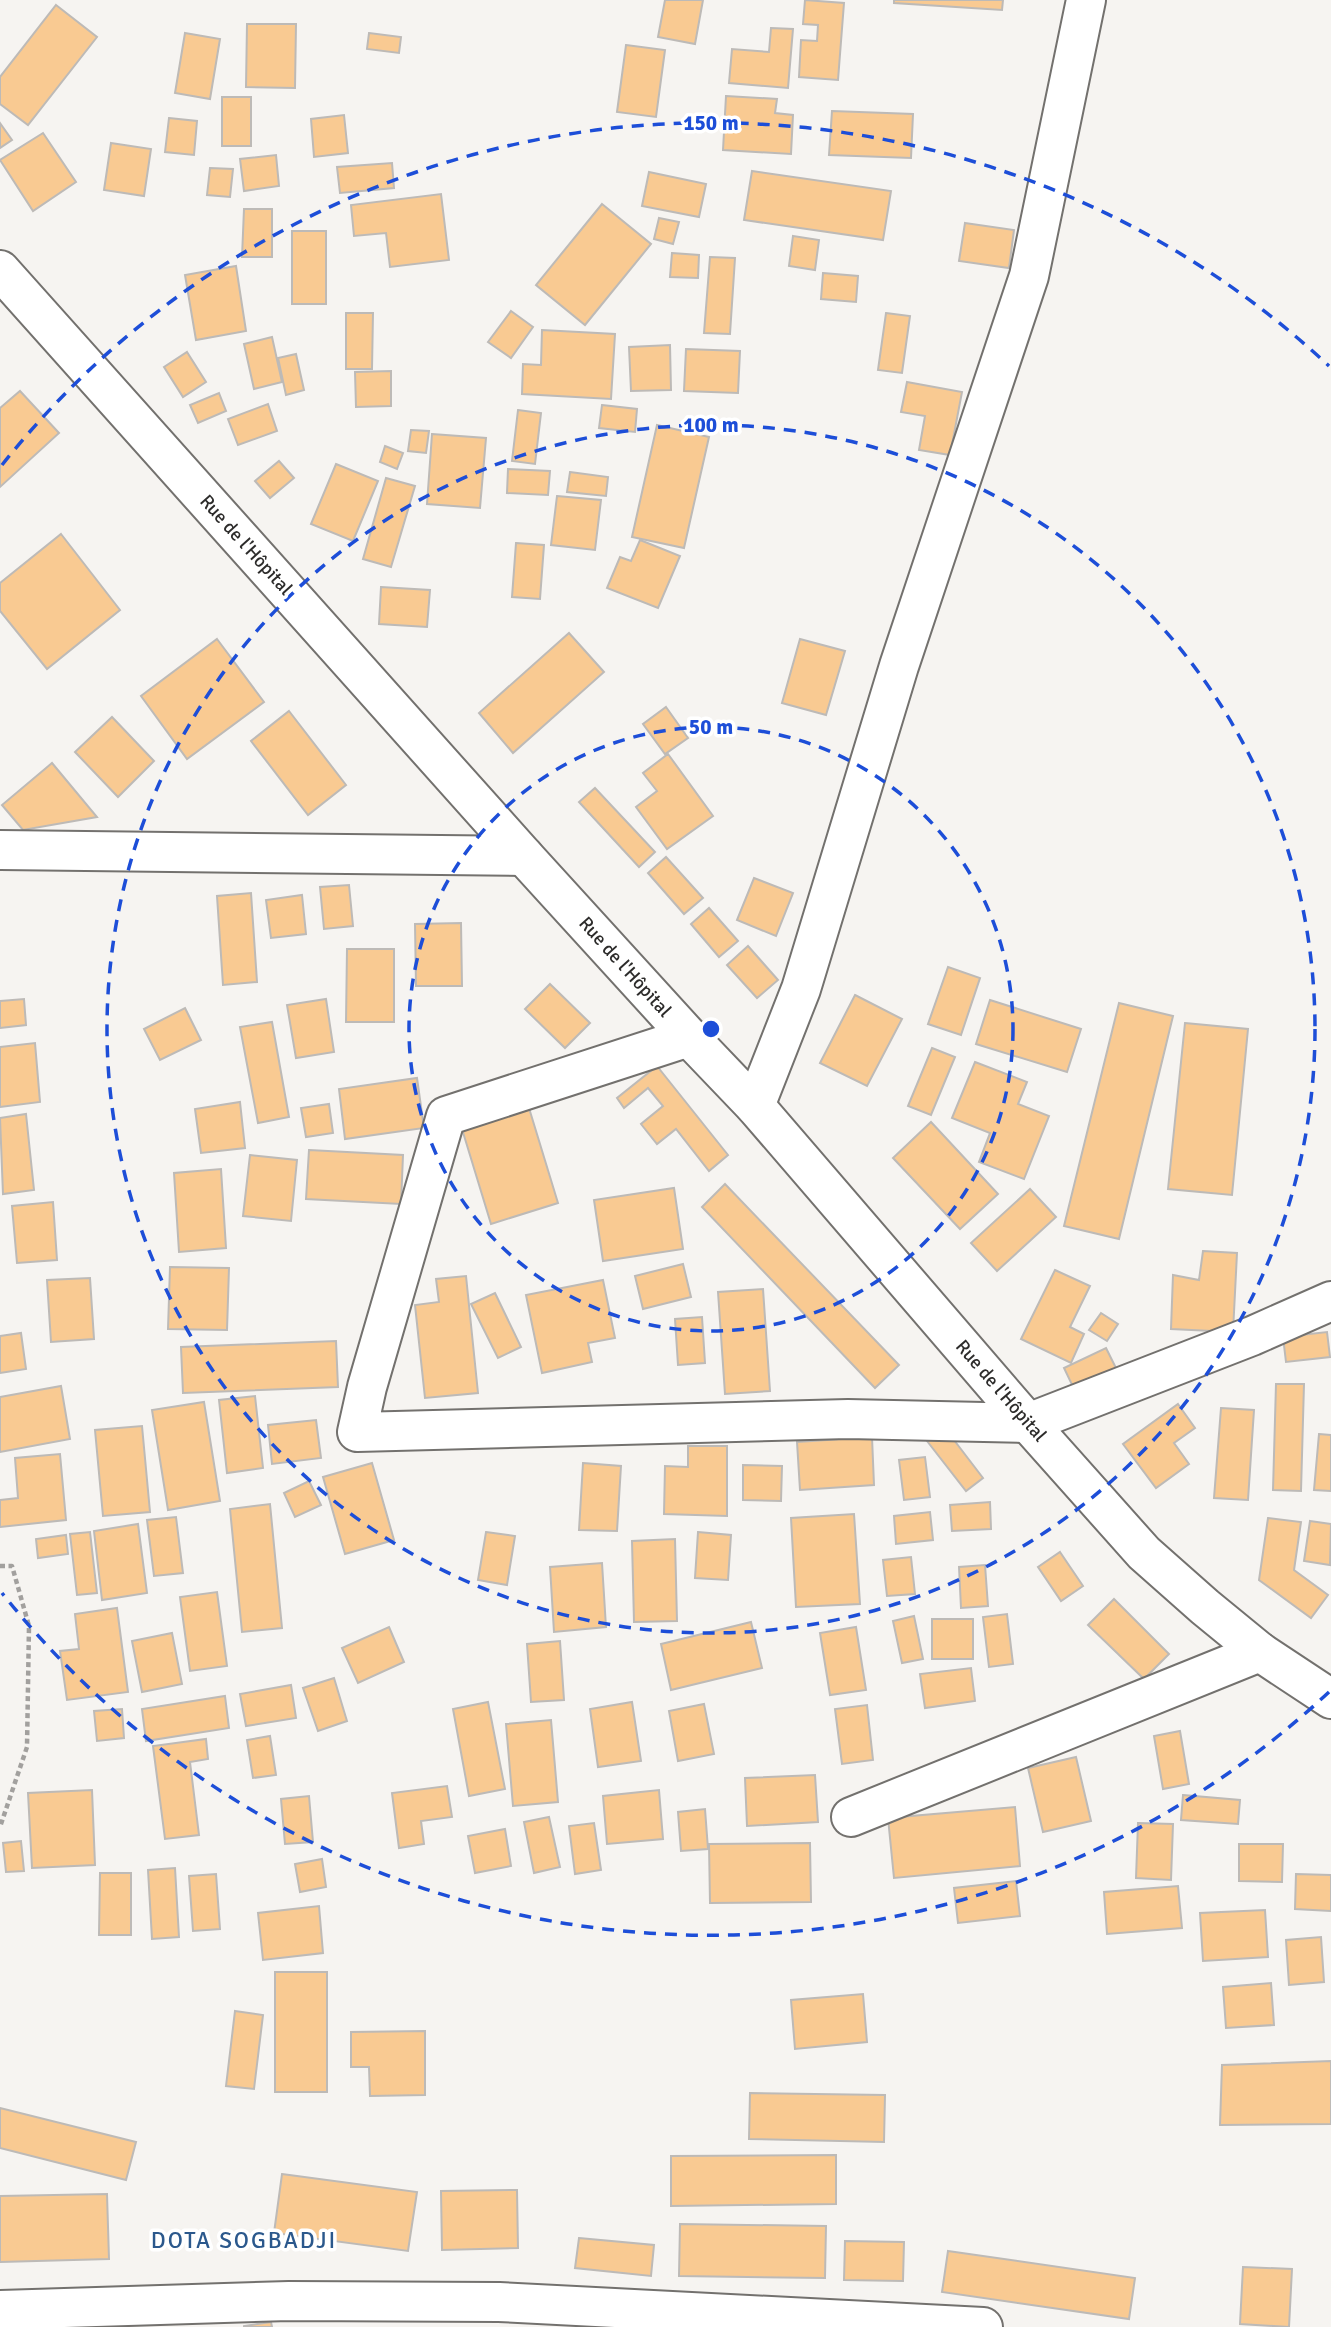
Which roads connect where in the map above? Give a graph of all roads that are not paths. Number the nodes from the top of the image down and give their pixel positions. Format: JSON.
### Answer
{"nodes":[{"id":1,"x":1086,"y":0,"type":"edge"},
{"id":2,"x":0,"y":270,"type":"edge"},
{"id":3,"x":0,"y":850,"type":"edge"},
{"id":4,"x":524,"y":856,"type":"junction"},
{"id":5,"x":689,"y":1037,"type":"junction"},
{"id":6,"x":755,"y":1105,"type":"junction"},
{"id":7,"x":1331,"y":1301,"type":"edge"},
{"id":8,"x":1028,"y":1423,"type":"junction"},
{"id":9,"x":1260,"y":1652,"type":"junction"},
{"id":10,"x":1331,"y":1699,"type":"edge"},
{"id":11,"x":851,"y":1817,"type":"dead end"},
{"id":12,"x":0,"y":2309,"type":"edge"},
{"id":13,"x":928,"y":2325,"type":"edge"},
{"id":14,"x":984,"y":2327,"type":"edge"}],
"edges":[{"from":1,"to":6,"type":"street"},
{"from":2,"to":4,"type":"street","name":"Rue de l'Hôpital"},
{"from":3,"to":4,"type":"street"},
{"from":4,"to":5,"type":"street","name":"Rue de l'Hôpital"},
{"from":5,"to":6,"type":"street","name":"Rue de l'Hôpital"},
{"from":5,"to":8,"type":"street"},
{"from":6,"to":8,"type":"street","name":"Rue de l'Hôpital"},
{"from":7,"to":8,"type":"street"},
{"from":8,"to":9,"type":"street","name":"Rue de l'Hôpital"},
{"from":9,"to":10,"type":"street","name":"Rue de l'Hôpital"},
{"from":9,"to":11,"type":"street"},
{"from":12,"to":13,"type":"street"},
{"from":13,"to":14,"type":"street"}]}
